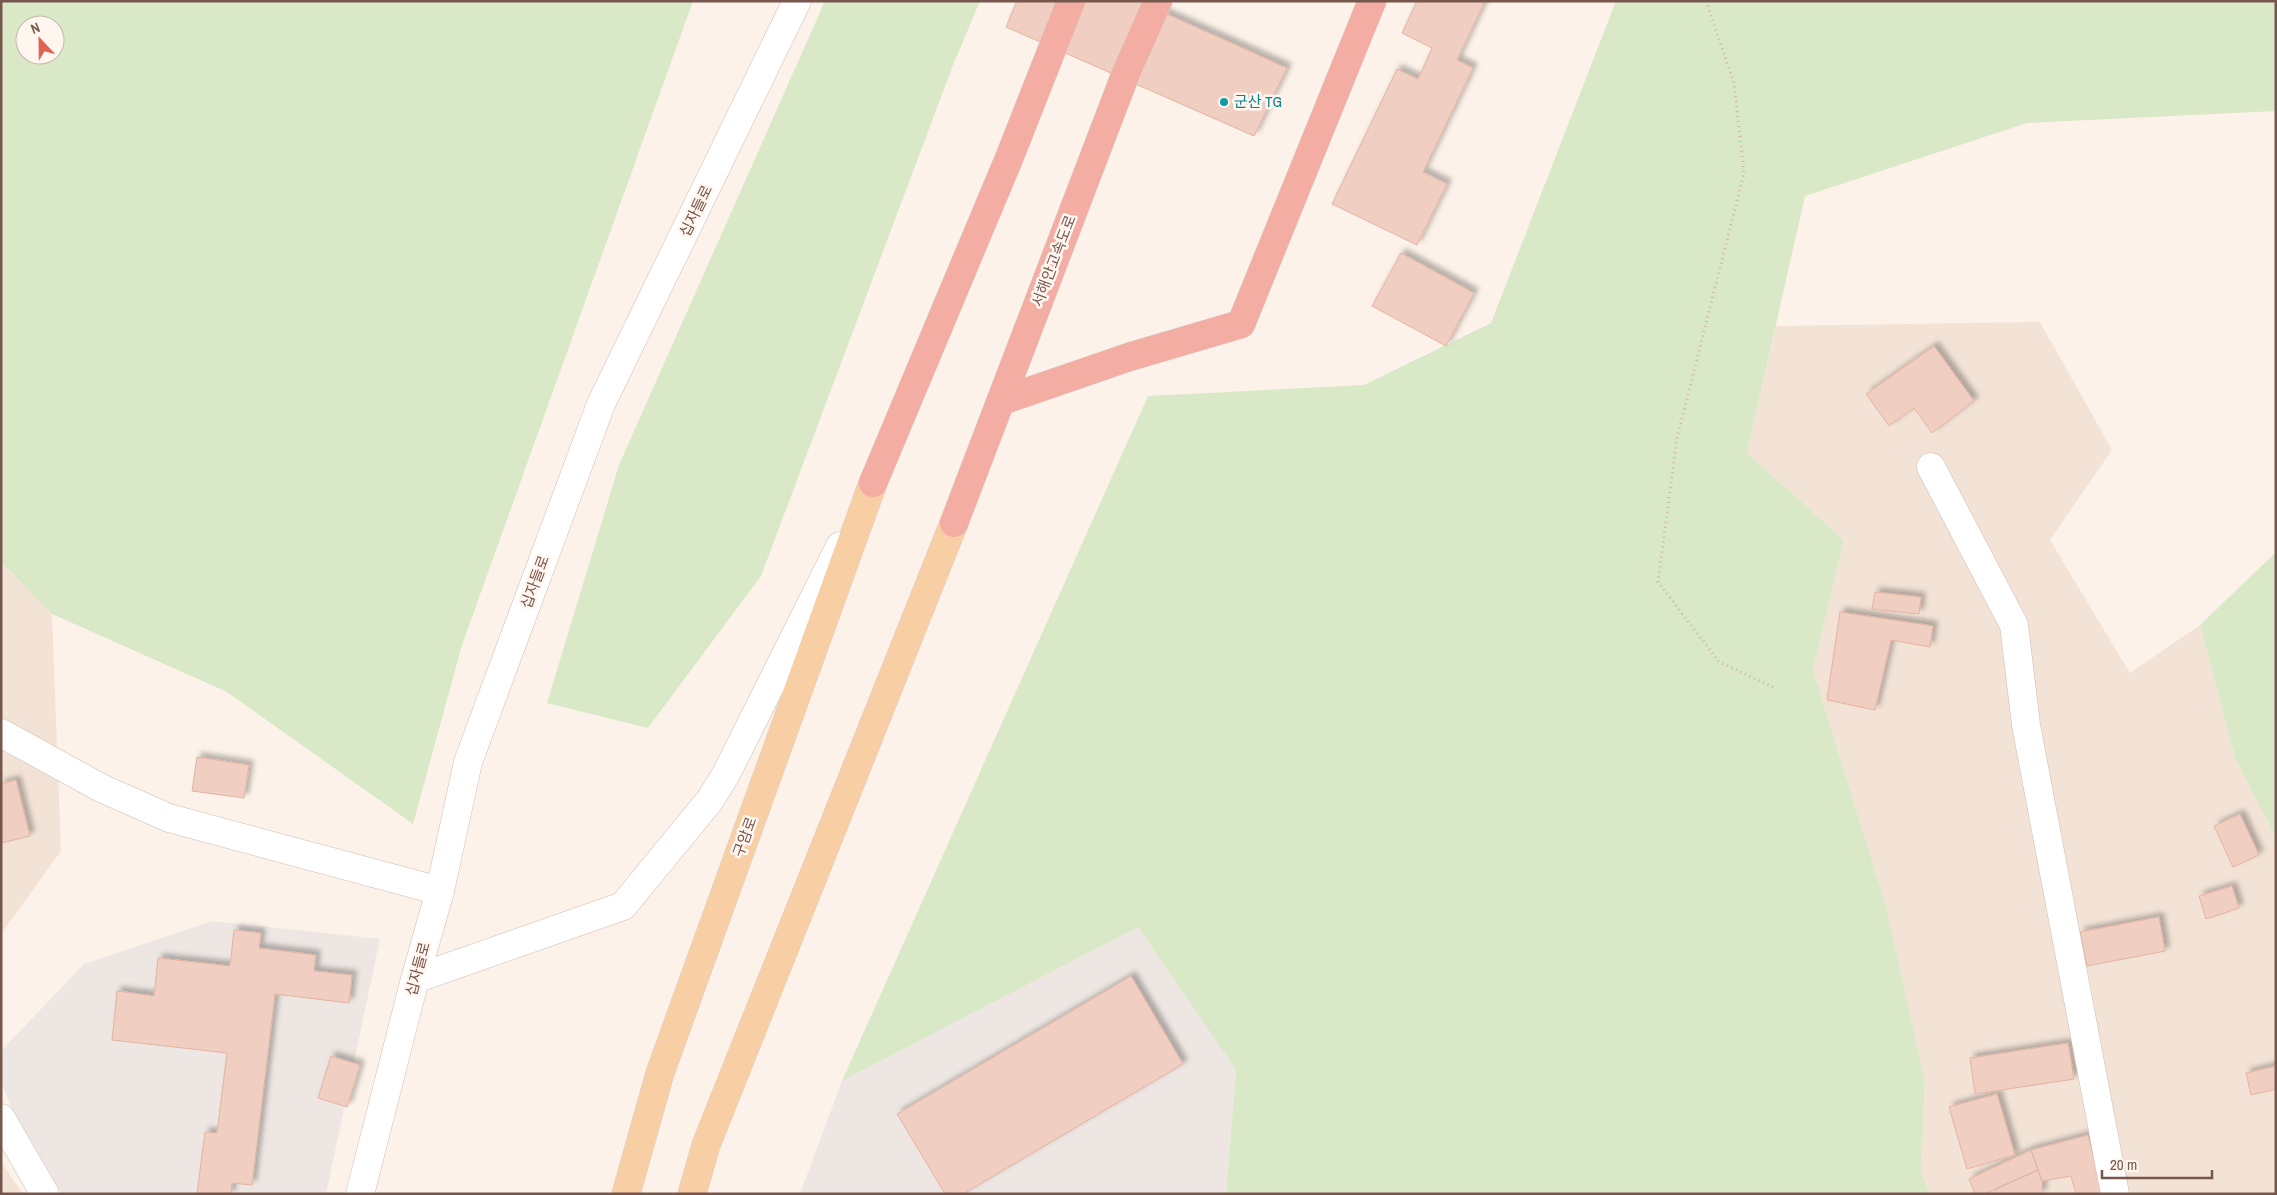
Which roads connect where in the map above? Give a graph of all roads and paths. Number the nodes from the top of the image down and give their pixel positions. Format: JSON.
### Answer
{"nodes":[{"id":1,"x":797,"y":1,"type":"edge"},
{"id":2,"x":1071,"y":1,"type":"edge"},
{"id":3,"x":1158,"y":1,"type":"edge"},
{"id":4,"x":1372,"y":1,"type":"edge"},
{"id":5,"x":1706,"y":1,"type":"edge"},
{"id":6,"x":1001,"y":400,"type":"junction"},
{"id":7,"x":1930,"y":467,"type":"dead end"},
{"id":8,"x":872,"y":482,"type":"junction"},
{"id":9,"x":954,"y":523,"type":"joint"},
{"id":10,"x":1775,"y":688,"type":"dead end"},
{"id":11,"x":1,"y":732,"type":"edge"},
{"id":12,"x":440,"y":891,"type":"junction"},
{"id":13,"x":415,"y":979,"type":"junction"},
{"id":14,"x":1,"y":1118,"type":"edge"},
{"id":15,"x":45,"y":1194,"type":"edge"},
{"id":16,"x":360,"y":1194,"type":"edge"},
{"id":17,"x":626,"y":1194,"type":"edge"},
{"id":18,"x":692,"y":1194,"type":"edge"},
{"id":19,"x":2115,"y":1194,"type":"edge"}],
"edges":[{"from":1,"to":12,"type":"main road","name":"십자들로"},
{"from":2,"to":8,"type":"highway"},
{"from":3,"to":6,"type":"highway","name":"서해안고속도로"},
{"from":4,"to":6,"type":"highway"},
{"from":5,"to":10,"type":"path"},
{"from":6,"to":9,"type":"highway","name":"서해안고속도로"},
{"from":7,"to":19,"type":"main road"},
{"from":8,"to":13,"type":"main road"},
{"from":8,"to":17,"type":"main road","name":"구암로"},
{"from":9,"to":18,"type":"main road"},
{"from":11,"to":12,"type":"main road"},
{"from":12,"to":13,"type":"main road","name":"십자들로"},
{"from":13,"to":16,"type":"main road","name":"십자들로"},
{"from":14,"to":15,"type":"main road"}]}
